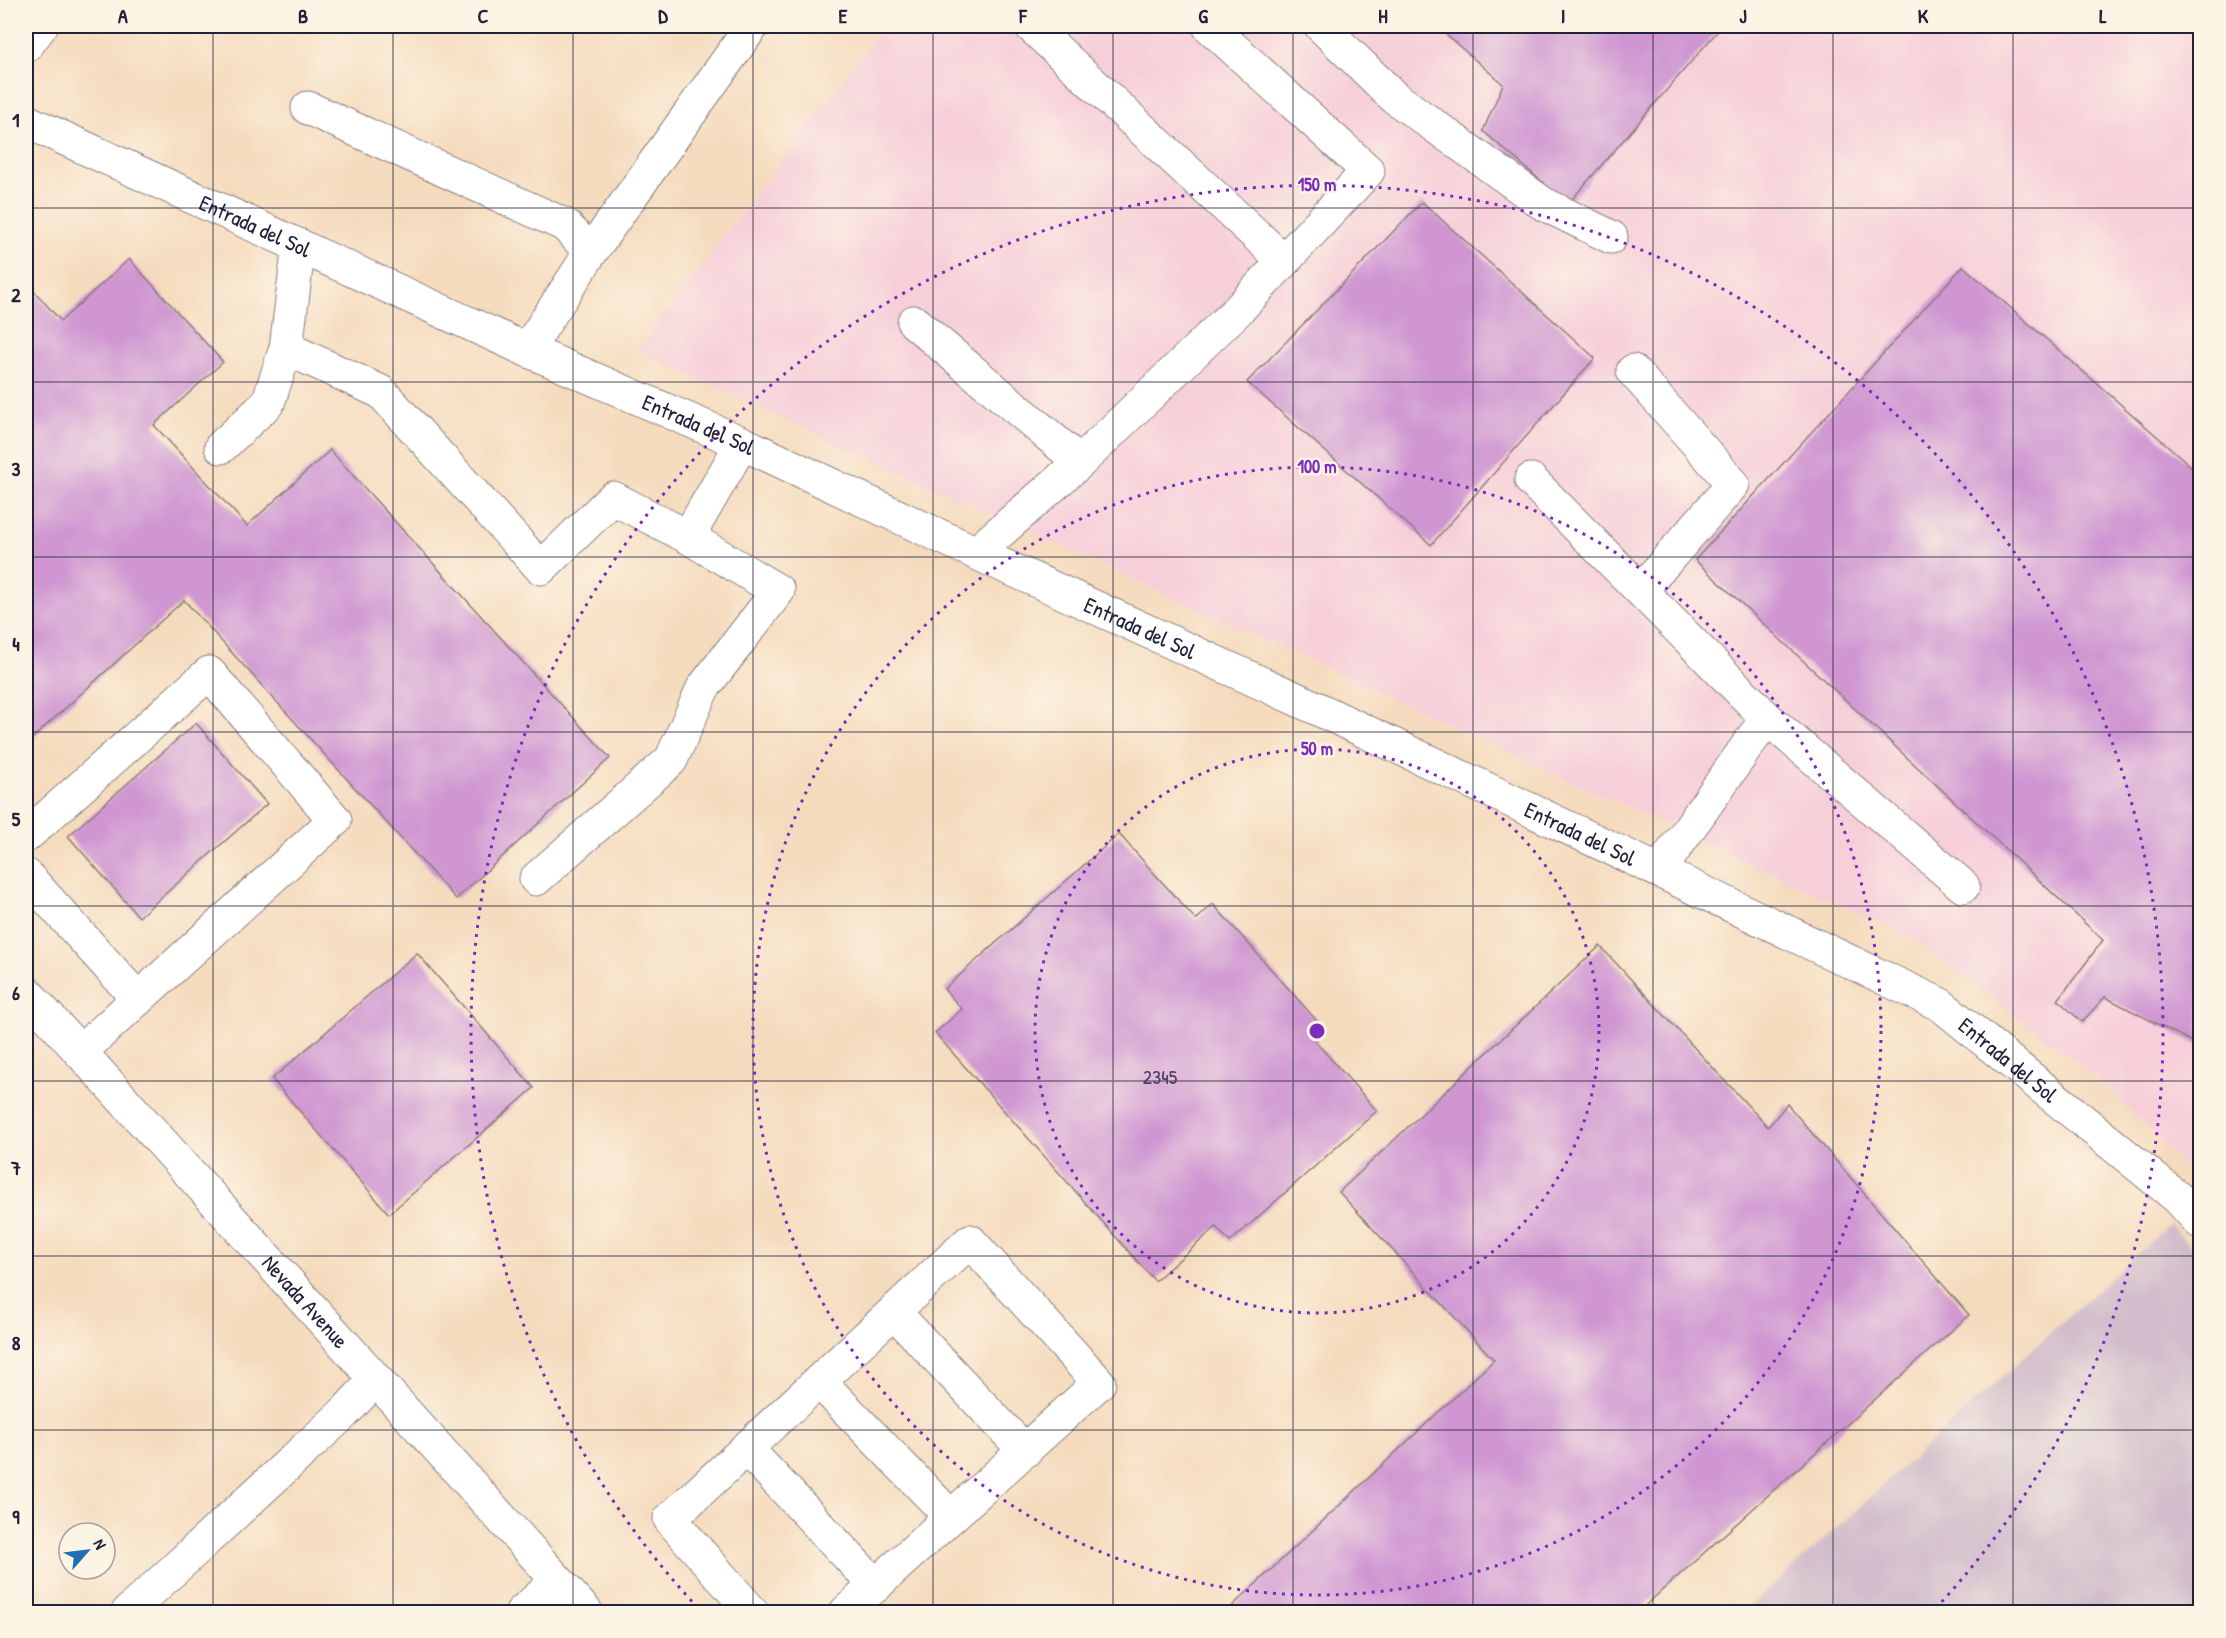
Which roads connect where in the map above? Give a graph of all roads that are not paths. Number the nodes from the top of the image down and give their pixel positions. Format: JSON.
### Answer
{"nodes":[{"id":1,"x":41,"y":26,"type":"edge"},
{"id":2,"x":752,"y":26,"type":"edge"},
{"id":3,"x":1031,"y":26,"type":"edge"},
{"id":4,"x":1209,"y":26,"type":"edge"},
{"id":5,"x":1321,"y":26,"type":"edge"},
{"id":6,"x":26,"y":46,"type":"edge"},
{"id":7,"x":308,"y":108,"type":"dead end"},
{"id":8,"x":26,"y":121,"type":"edge"},
{"id":9,"x":1611,"y":237,"type":"dead end"},
{"id":10,"x":299,"y":245,"type":"junction"},
{"id":11,"x":591,"y":252,"type":"junction"},
{"id":12,"x":1284,"y":261,"type":"junction"},
{"id":13,"x":914,"y":322,"type":"dead end"},
{"id":14,"x":286,"y":348,"type":"junction"},
{"id":15,"x":527,"y":350,"type":"junction"},
{"id":16,"x":1633,"y":371,"type":"dead end"},
{"id":17,"x":742,"y":443,"type":"junction"},
{"id":18,"x":221,"y":447,"type":"dead end"},
{"id":19,"x":1080,"y":462,"type":"junction"},
{"id":20,"x":1531,"y":480,"type":"dead end"},
{"id":21,"x":688,"y":537,"type":"junction"},
{"id":22,"x":976,"y":553,"type":"junction"},
{"id":23,"x":1641,"y":590,"type":"junction"},
{"id":24,"x":1767,"y":718,"type":"junction"},
{"id":25,"x":26,"y":836,"type":"edge"},
{"id":26,"x":1659,"y":871,"type":"junction"},
{"id":27,"x":26,"y":875,"type":"edge"},
{"id":28,"x":536,"y":879,"type":"dead end"},
{"id":29,"x":1963,"y":886,"type":"dead end"},
{"id":30,"x":138,"y":999,"type":"junction"},
{"id":31,"x":29,"y":1002,"type":"edge"},
{"id":32,"x":80,"y":1052,"type":"junction"},
{"id":33,"x":2200,"y":1222,"type":"edge"},
{"id":34,"x":894,"y":1312,"type":"junction"},
{"id":35,"x":375,"y":1380,"type":"junction"},
{"id":36,"x":819,"y":1381,"type":"junction"},
{"id":37,"x":746,"y":1448,"type":"junction"},
{"id":38,"x":1025,"y":1450,"type":"junction"},
{"id":39,"x":951,"y":1517,"type":"junction"},
{"id":40,"x":557,"y":1581,"type":"junction"},
{"id":41,"x":876,"y":1586,"type":"junction"},
{"id":42,"x":128,"y":1612,"type":"edge"},
{"id":43,"x":522,"y":1612,"type":"edge"},
{"id":44,"x":586,"y":1612,"type":"edge"},
{"id":45,"x":752,"y":1612,"type":"edge"},
{"id":46,"x":846,"y":1612,"type":"edge"}],
"edges":[{"from":1,"to":6,"type":"street"},
{"from":2,"to":11,"type":"street"},
{"from":3,"to":12,"type":"street"},
{"from":4,"to":12,"type":"street"},
{"from":5,"to":9,"type":"street"},
{"from":7,"to":11,"type":"street"},
{"from":8,"to":10,"type":"street","name":"Entrada del Sol"},
{"from":10,"to":14,"type":"street"},
{"from":10,"to":15,"type":"street","name":"Entrada del Sol"},
{"from":11,"to":15,"type":"street"},
{"from":12,"to":19,"type":"street"},
{"from":13,"to":19,"type":"street"},
{"from":14,"to":18,"type":"street"},
{"from":14,"to":21,"type":"street"},
{"from":15,"to":17,"type":"street","name":"Entrada del Sol"},
{"from":16,"to":23,"type":"street"},
{"from":17,"to":21,"type":"street"},
{"from":17,"to":22,"type":"street","name":"Entrada del Sol"},
{"from":19,"to":22,"type":"street"},
{"from":20,"to":23,"type":"street"},
{"from":21,"to":28,"type":"street"},
{"from":22,"to":26,"type":"street","name":"Entrada del Sol"},
{"from":23,"to":24,"type":"street"},
{"from":24,"to":26,"type":"street"},
{"from":24,"to":29,"type":"street"},
{"from":25,"to":30,"type":"street"},
{"from":26,"to":33,"type":"street","name":"Entrada del Sol"},
{"from":27,"to":30,"type":"street"},
{"from":30,"to":32,"type":"street"},
{"from":31,"to":32,"type":"street","name":"Nevada Avenue"},
{"from":32,"to":35,"type":"street","name":"Nevada Avenue"},
{"from":34,"to":36,"type":"street"},
{"from":34,"to":38,"type":"street"},
{"from":34,"to":38,"type":"street"},
{"from":35,"to":40,"type":"street","name":"Nevada Avenue"},
{"from":35,"to":42,"type":"street"},
{"from":36,"to":37,"type":"street"},
{"from":36,"to":39,"type":"street"},
{"from":37,"to":41,"type":"street"},
{"from":37,"to":45,"type":"street"},
{"from":38,"to":39,"type":"street"},
{"from":39,"to":41,"type":"street"},
{"from":40,"to":43,"type":"street"},
{"from":40,"to":44,"type":"street","name":"Nevada Avenue"},
{"from":41,"to":46,"type":"street"}]}
